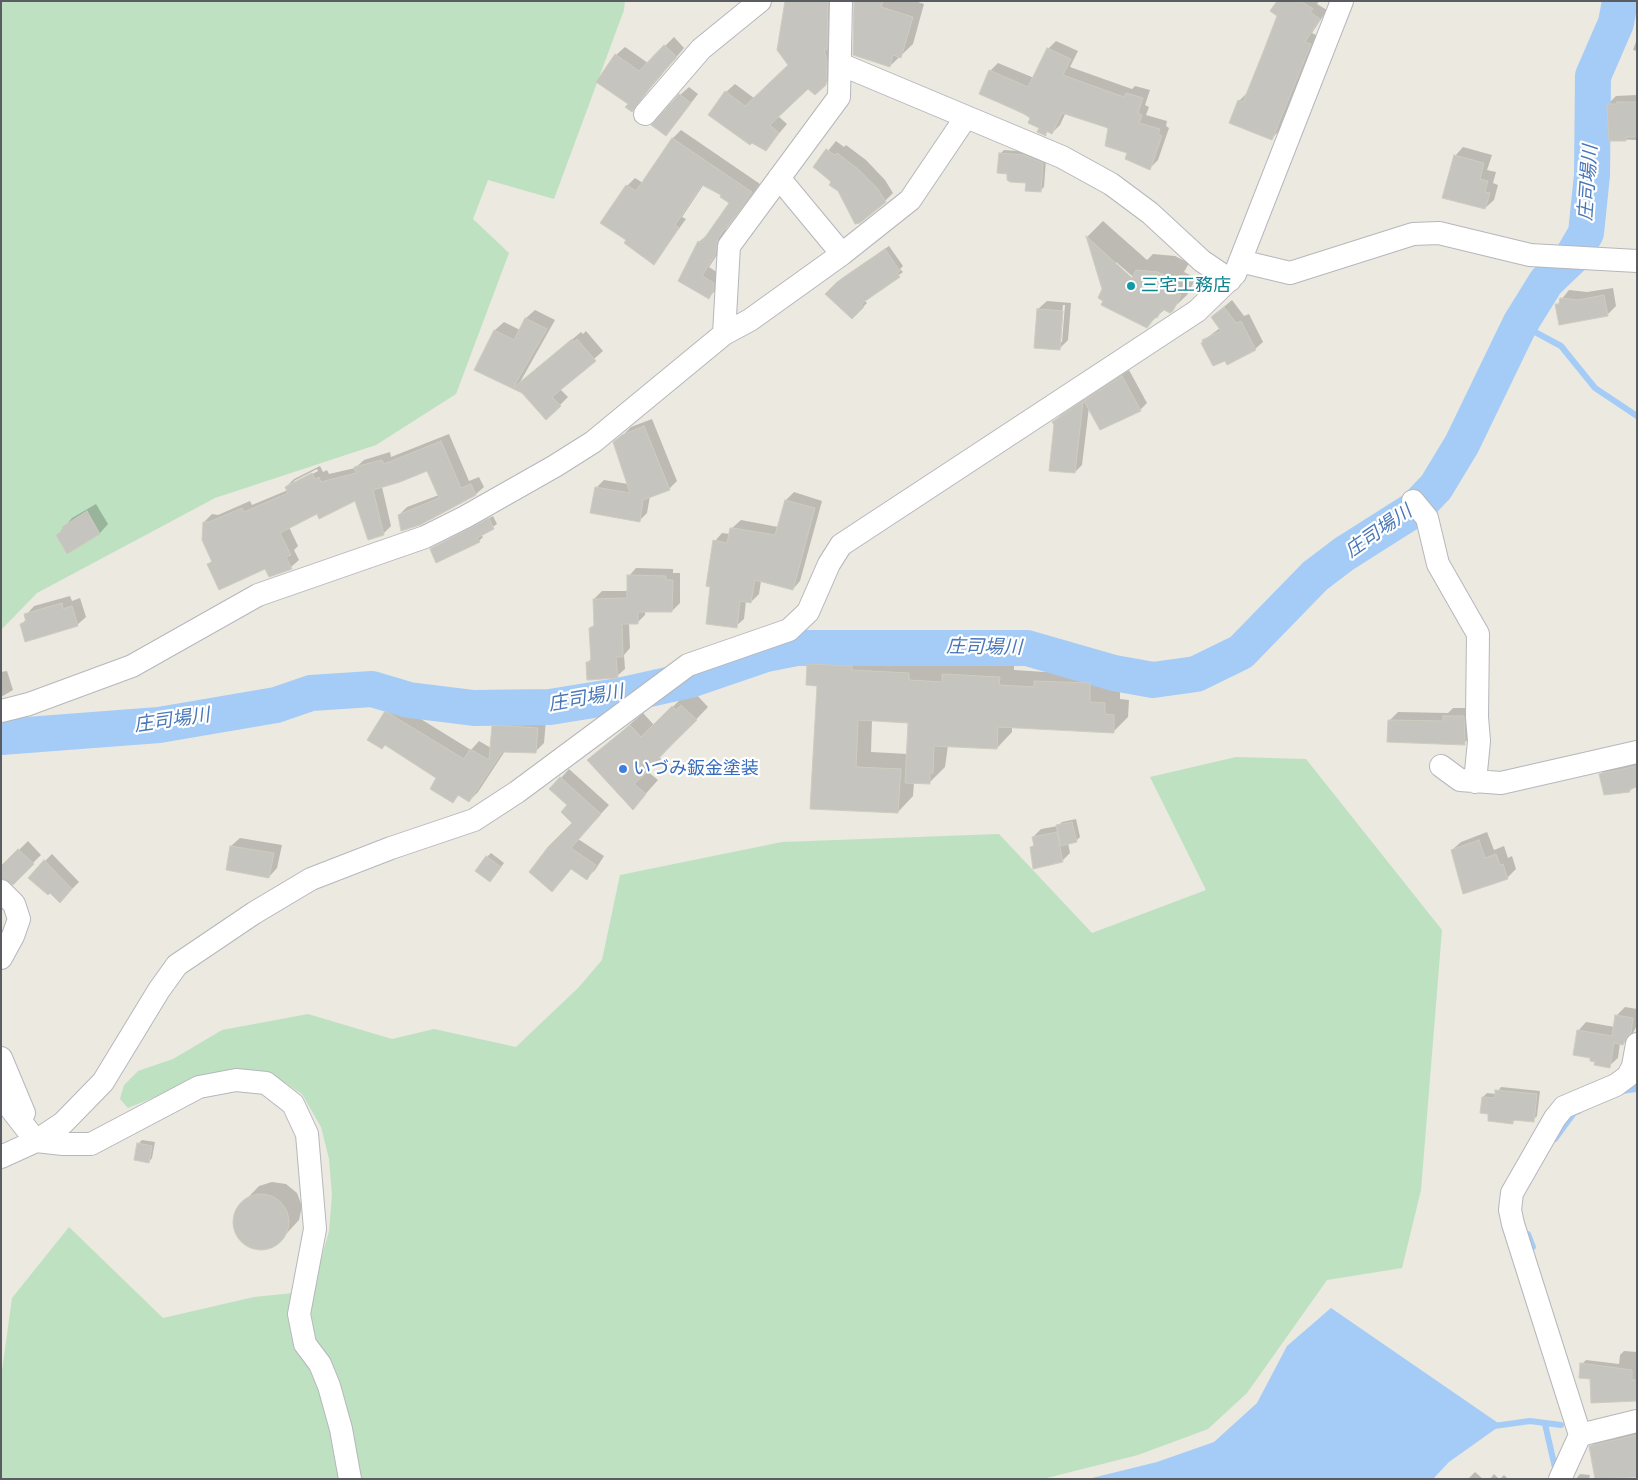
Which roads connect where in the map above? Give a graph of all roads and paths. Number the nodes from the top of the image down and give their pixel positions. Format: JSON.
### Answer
{"nodes":[{"id":1,"x":760,"y":1,"type":"edge"},
{"id":2,"x":841,"y":1,"type":"edge"},
{"id":3,"x":1342,"y":1,"type":"edge"},
{"id":4,"x":840,"y":64,"type":"junction"},
{"id":5,"x":645,"y":114,"type":"dead end"},
{"id":6,"x":966,"y":117,"type":"junction"},
{"id":7,"x":779,"y":178,"type":"junction"},
{"id":8,"x":842,"y":254,"type":"junction"},
{"id":9,"x":1637,"y":261,"type":"edge"},
{"id":10,"x":1235,"y":271,"type":"junction"},
{"id":11,"x":724,"y":334,"type":"junction"},
{"id":12,"x":1413,"y":501,"type":"dead end"},
{"id":13,"x":1,"y":711,"type":"edge"},
{"id":14,"x":1,"y":724,"type":"edge"},
{"id":15,"x":1,"y":728,"type":"edge"},
{"id":16,"x":1637,"y":752,"type":"edge"},
{"id":17,"x":1442,"y":766,"type":"dead end"},
{"id":18,"x":1476,"y":782,"type":"junction"},
{"id":19,"x":1,"y":892,"type":"edge"},
{"id":20,"x":1,"y":958,"type":"edge"},
{"id":21,"x":1637,"y":1044,"type":"edge"},
{"id":22,"x":1,"y":1058,"type":"edge"},
{"id":23,"x":1,"y":1096,"type":"edge"},
{"id":24,"x":36,"y":1141,"type":"junction"},
{"id":25,"x":1,"y":1157,"type":"edge"},
{"id":26,"x":1637,"y":1421,"type":"edge"},
{"id":27,"x":1580,"y":1435,"type":"junction"},
{"id":28,"x":350,"y":1479,"type":"edge"},
{"id":29,"x":1560,"y":1479,"type":"edge"}],
"edges":[{"from":1,"to":5,"type":"street"},
{"from":2,"to":4,"type":"street"},
{"from":3,"to":10,"type":"street"},
{"from":4,"to":6,"type":"street"},
{"from":4,"to":7,"type":"street"},
{"from":6,"to":8,"type":"street"},
{"from":6,"to":10,"type":"street"},
{"from":7,"to":8,"type":"street"},
{"from":7,"to":11,"type":"street"},
{"from":8,"to":11,"type":"street"},
{"from":9,"to":10,"type":"street"},
{"from":10,"to":24,"type":"street"},
{"from":11,"to":13,"type":"street"},
{"from":12,"to":18,"type":"street"},
{"from":14,"to":15,"type":"street"},
{"from":16,"to":18,"type":"street"},
{"from":17,"to":18,"type":"street"},
{"from":19,"to":20,"type":"street"},
{"from":21,"to":27,"type":"street"},
{"from":22,"to":24,"type":"street"},
{"from":23,"to":24,"type":"street"},
{"from":24,"to":25,"type":"street"},
{"from":24,"to":28,"type":"street"},
{"from":26,"to":27,"type":"street"},
{"from":27,"to":29,"type":"street"}]}
